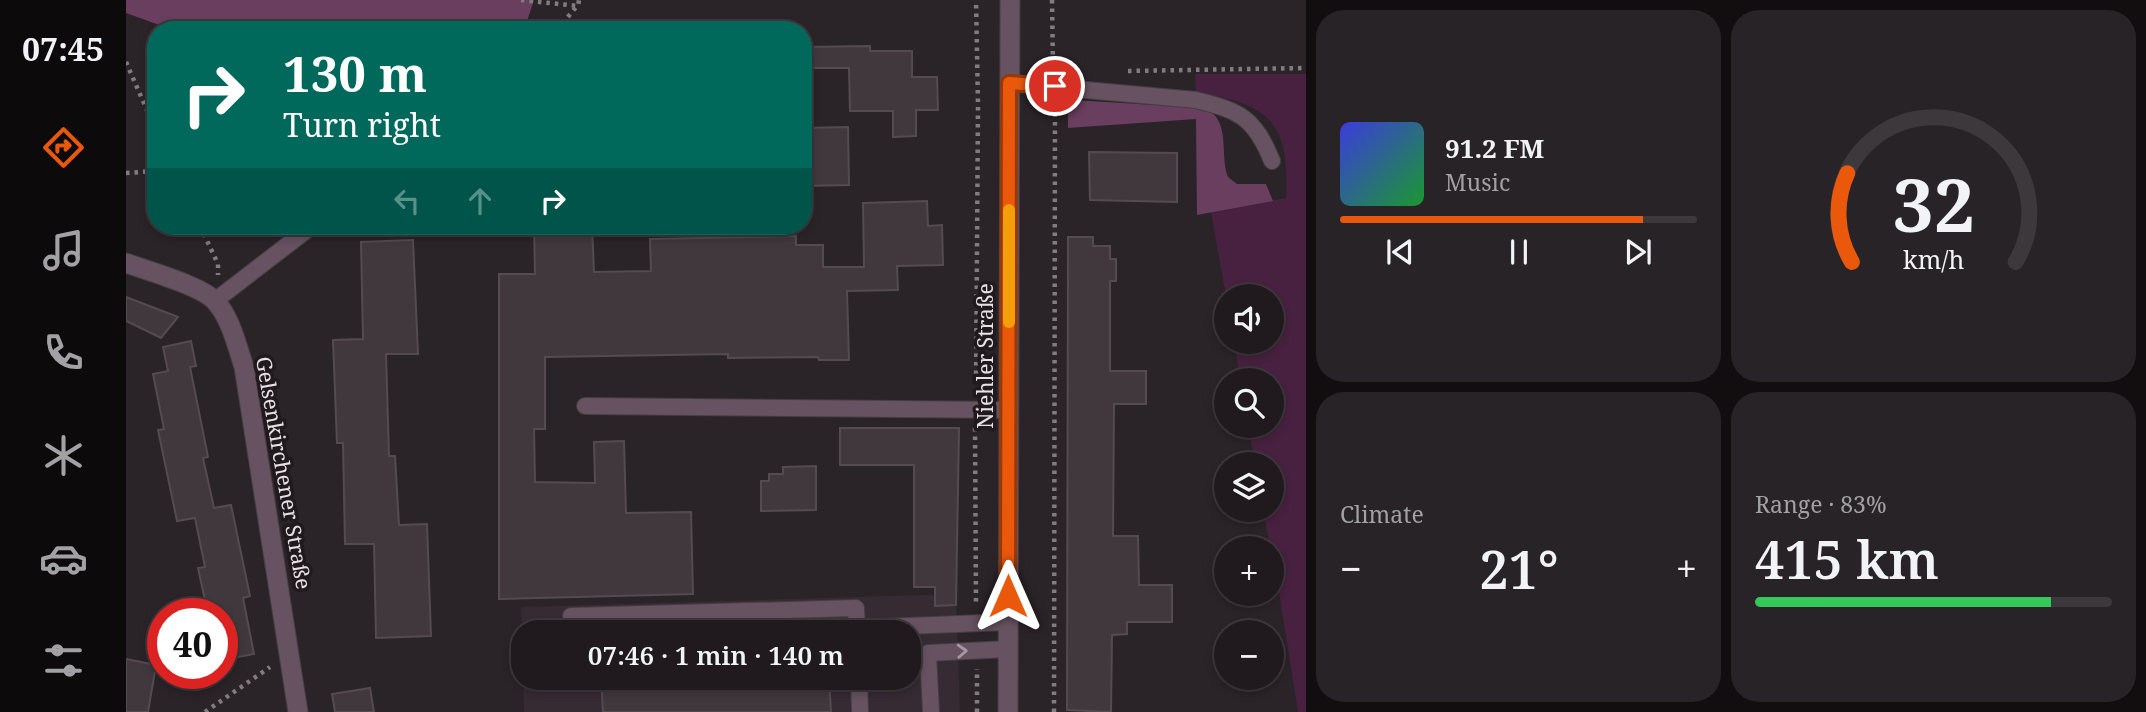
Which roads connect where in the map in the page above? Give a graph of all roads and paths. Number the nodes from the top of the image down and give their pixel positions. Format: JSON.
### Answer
{"nodes":[{"id":1,"x":521,"y":0,"type":"edge"},
{"id":2,"x":976,"y":0,"type":"edge"},
{"id":3,"x":1010,"y":0,"type":"edge"},
{"id":4,"x":1052,"y":0,"type":"edge"},
{"id":5,"x":578,"y":3,"type":"edge"},
{"id":6,"x":564,"y":21,"type":"edge"},
{"id":7,"x":126,"y":62,"type":"edge"},
{"id":8,"x":1306,"y":68,"type":"edge"},
{"id":9,"x":1120,"y":71,"type":"dead end"},
{"id":10,"x":1009,"y":77,"type":"junction"},
{"id":11,"x":1054,"y":79,"type":"junction"},
{"id":12,"x":147,"y":110,"type":"edge"},
{"id":13,"x":1272,"y":161,"type":"dead end"},
{"id":14,"x":147,"y":171,"type":"edge"},
{"id":15,"x":126,"y":173,"type":"edge"},
{"id":16,"x":204,"y":235,"type":"edge"},
{"id":17,"x":300,"y":235,"type":"edge"},
{"id":18,"x":126,"y":263,"type":"edge"},
{"id":19,"x":216,"y":300,"type":"junction"},
{"id":20,"x":585,"y":406,"type":"dead end"},
{"id":21,"x":1008,"y":410,"type":"junction"},
{"id":22,"x":976,"y":411,"type":"junction"},
{"id":23,"x":571,"y":616,"type":"dead end"},
{"id":24,"x":857,"y":620,"type":"edge"},
{"id":25,"x":1008,"y":622,"type":"junction"},
{"id":26,"x":976,"y":624,"type":"junction"},
{"id":27,"x":921,"y":627,"type":"edge"},
{"id":28,"x":928,"y":627,"type":"junction"},
{"id":29,"x":1008,"y":649,"type":"junction"},
{"id":30,"x":977,"y":651,"type":"junction"},
{"id":31,"x":928,"y":653,"type":"junction"},
{"id":32,"x":291,"y":657,"type":"junction"},
{"id":33,"x":859,"y":690,"type":"edge"},
{"id":34,"x":205,"y":712,"type":"edge"},
{"id":35,"x":298,"y":712,"type":"edge"},
{"id":36,"x":860,"y":712,"type":"edge"},
{"id":37,"x":931,"y":712,"type":"edge"},
{"id":38,"x":977,"y":712,"type":"edge"},
{"id":39,"x":1008,"y":712,"type":"edge"},
{"id":40,"x":1055,"y":712,"type":"edge"}],
"edges":[{"from":1,"to":5,"type":"path"},
{"from":2,"to":22,"type":"path"},
{"from":3,"to":10,"type":"street","name":"Niehler Straße"},
{"from":4,"to":11,"type":"path"},
{"from":5,"to":6,"type":"path"},
{"from":7,"to":12,"type":"path"},
{"from":8,"to":9,"type":"path"},
{"from":10,"to":11,"type":"lane"},
{"from":10,"to":11,"type":"path"},
{"from":10,"to":21,"type":"street","name":"Niehler Straße"},
{"from":11,"to":13,"type":"lane"},
{"from":11,"to":40,"type":"path"},
{"from":14,"to":15,"type":"path"},
{"from":16,"to":19,"type":"path"},
{"from":17,"to":19,"type":"lane"},
{"from":18,"to":19,"type":"street"},
{"from":19,"to":32,"type":"street","name":"Gelsenkirchener Straße"},
{"from":20,"to":22,"type":"lane"},
{"from":21,"to":22,"type":"lane"},
{"from":21,"to":25,"type":"street","name":"Niehler Straße"},
{"from":22,"to":26,"type":"path"},
{"from":23,"to":24,"type":"lane"},
{"from":25,"to":26,"type":"lane"},
{"from":25,"to":29,"type":"street","name":"Niehler Straße"},
{"from":26,"to":28,"type":"lane"},
{"from":27,"to":28,"type":"lane"},
{"from":28,"to":31,"type":"lane"},
{"from":29,"to":30,"type":"lane"},
{"from":29,"to":39,"type":"street","name":"Niehler Straße"},
{"from":31,"to":30,"type":"lane","one_way":true},
{"from":30,"to":38,"type":"path"},
{"from":31,"to":37,"type":"lane"},
{"from":32,"to":34,"type":"path"},
{"from":32,"to":35,"type":"street","name":"Gelsenkirchener Straße"},
{"from":33,"to":36,"type":"lane"}]}
